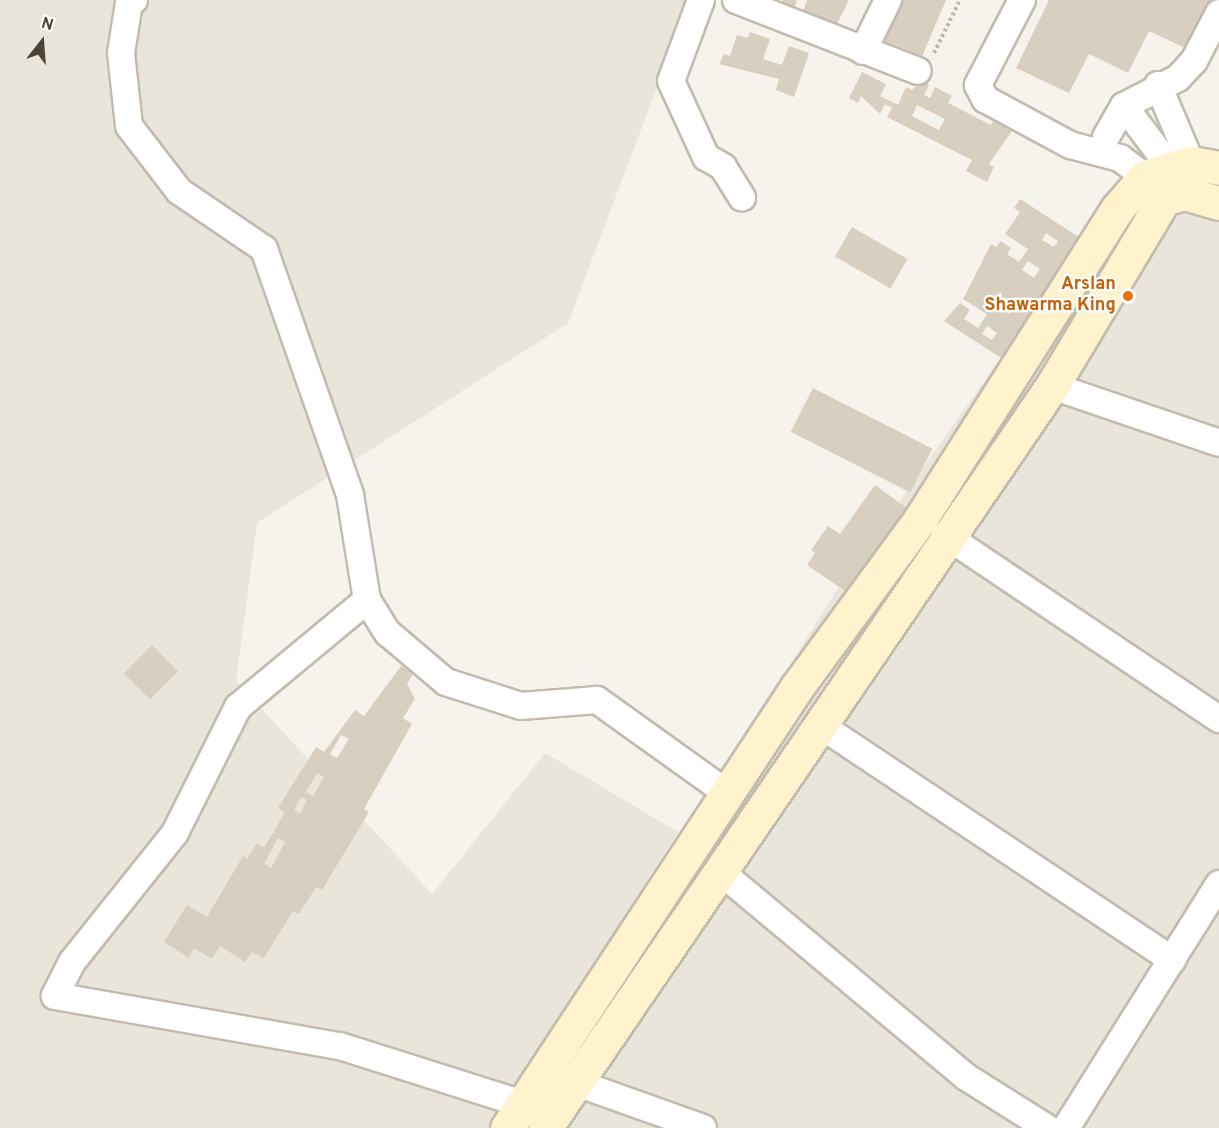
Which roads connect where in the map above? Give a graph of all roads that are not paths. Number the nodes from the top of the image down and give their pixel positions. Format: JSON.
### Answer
{"nodes":[{"id":1,"x":135,"y":0,"type":"edge"},
{"id":2,"x":702,"y":0,"type":"edge"},
{"id":3,"x":736,"y":0,"type":"edge"},
{"id":4,"x":888,"y":0,"type":"edge"},
{"id":5,"x":1022,"y":0,"type":"edge"},
{"id":6,"x":1219,"y":13,"type":"edge"},
{"id":7,"x":863,"y":51,"type":"junction"},
{"id":8,"x":918,"y":70,"type":"road end"},
{"id":9,"x":1158,"y":85,"type":"junction"},
{"id":10,"x":1124,"y":106,"type":"junction"},
{"id":11,"x":1106,"y":137,"type":"dead end"},
{"id":12,"x":1181,"y":169,"type":"edge"},
{"id":13,"x":742,"y":198,"type":"dead end"},
{"id":14,"x":1218,"y":198,"type":"edge"},
{"id":15,"x":1052,"y":386,"type":"junction"},
{"id":16,"x":1219,"y":443,"type":"edge"},
{"id":17,"x":945,"y":535,"type":"junction"},
{"id":18,"x":862,"y":599,"type":"junction"},
{"id":19,"x":367,"y":600,"type":"junction"},
{"id":20,"x":890,"y":621,"type":"junction"},
{"id":21,"x":1219,"y":719,"type":"edge"},
{"id":22,"x":823,"y":727,"type":"junction"},
{"id":23,"x":727,"y":793,"type":"junction"},
{"id":24,"x":721,"y":872,"type":"junction"},
{"id":25,"x":1219,"y":884,"type":"edge"},
{"id":26,"x":1172,"y":960,"type":"junction"},
{"id":27,"x":581,"y":1016,"type":"junction"},
{"id":28,"x":610,"y":1031,"type":"junction"},
{"id":29,"x":574,"y":1082,"type":"junction"},
{"id":30,"x":515,"y":1116,"type":"edge"},
{"id":31,"x":545,"y":1128,"type":"edge"},
{"id":32,"x":703,"y":1128,"type":"edge"},
{"id":33,"x":1047,"y":1128,"type":"edge"},
{"id":34,"x":1066,"y":1128,"type":"edge"}],
"edges":[{"from":1,"to":19,"type":"street"},
{"from":2,"to":13,"type":"street"},
{"from":3,"to":7,"type":"street"},
{"from":4,"to":7,"type":"street"},
{"from":5,"to":12,"type":"street"},
{"from":6,"to":9,"type":"street"},
{"from":7,"to":8,"type":"street"},
{"from":9,"to":10,"type":"street"},
{"from":9,"to":12,"type":"street"},
{"from":10,"to":11,"type":"street"},
{"from":10,"to":12,"type":"street"},
{"from":12,"to":18,"type":"street"},
{"from":14,"to":15,"type":"street"},
{"from":15,"to":16,"type":"street"},
{"from":15,"to":17,"type":"street"},
{"from":17,"to":20,"type":"street"},
{"from":17,"to":21,"type":"street"},
{"from":18,"to":20,"type":"street"},
{"from":18,"to":23,"type":"street"},
{"from":19,"to":23,"type":"street"},
{"from":19,"to":30,"type":"street"},
{"from":20,"to":22,"type":"street"},
{"from":22,"to":24,"type":"street"},
{"from":22,"to":26,"type":"street"},
{"from":23,"to":27,"type":"street"},
{"from":24,"to":28,"type":"street"},
{"from":24,"to":33,"type":"street"},
{"from":25,"to":26,"type":"street"},
{"from":26,"to":34,"type":"street"},
{"from":27,"to":28,"type":"street"},
{"from":27,"to":30,"type":"street"},
{"from":28,"to":29,"type":"street"},
{"from":29,"to":31,"type":"street"},
{"from":29,"to":32,"type":"street"}]}
